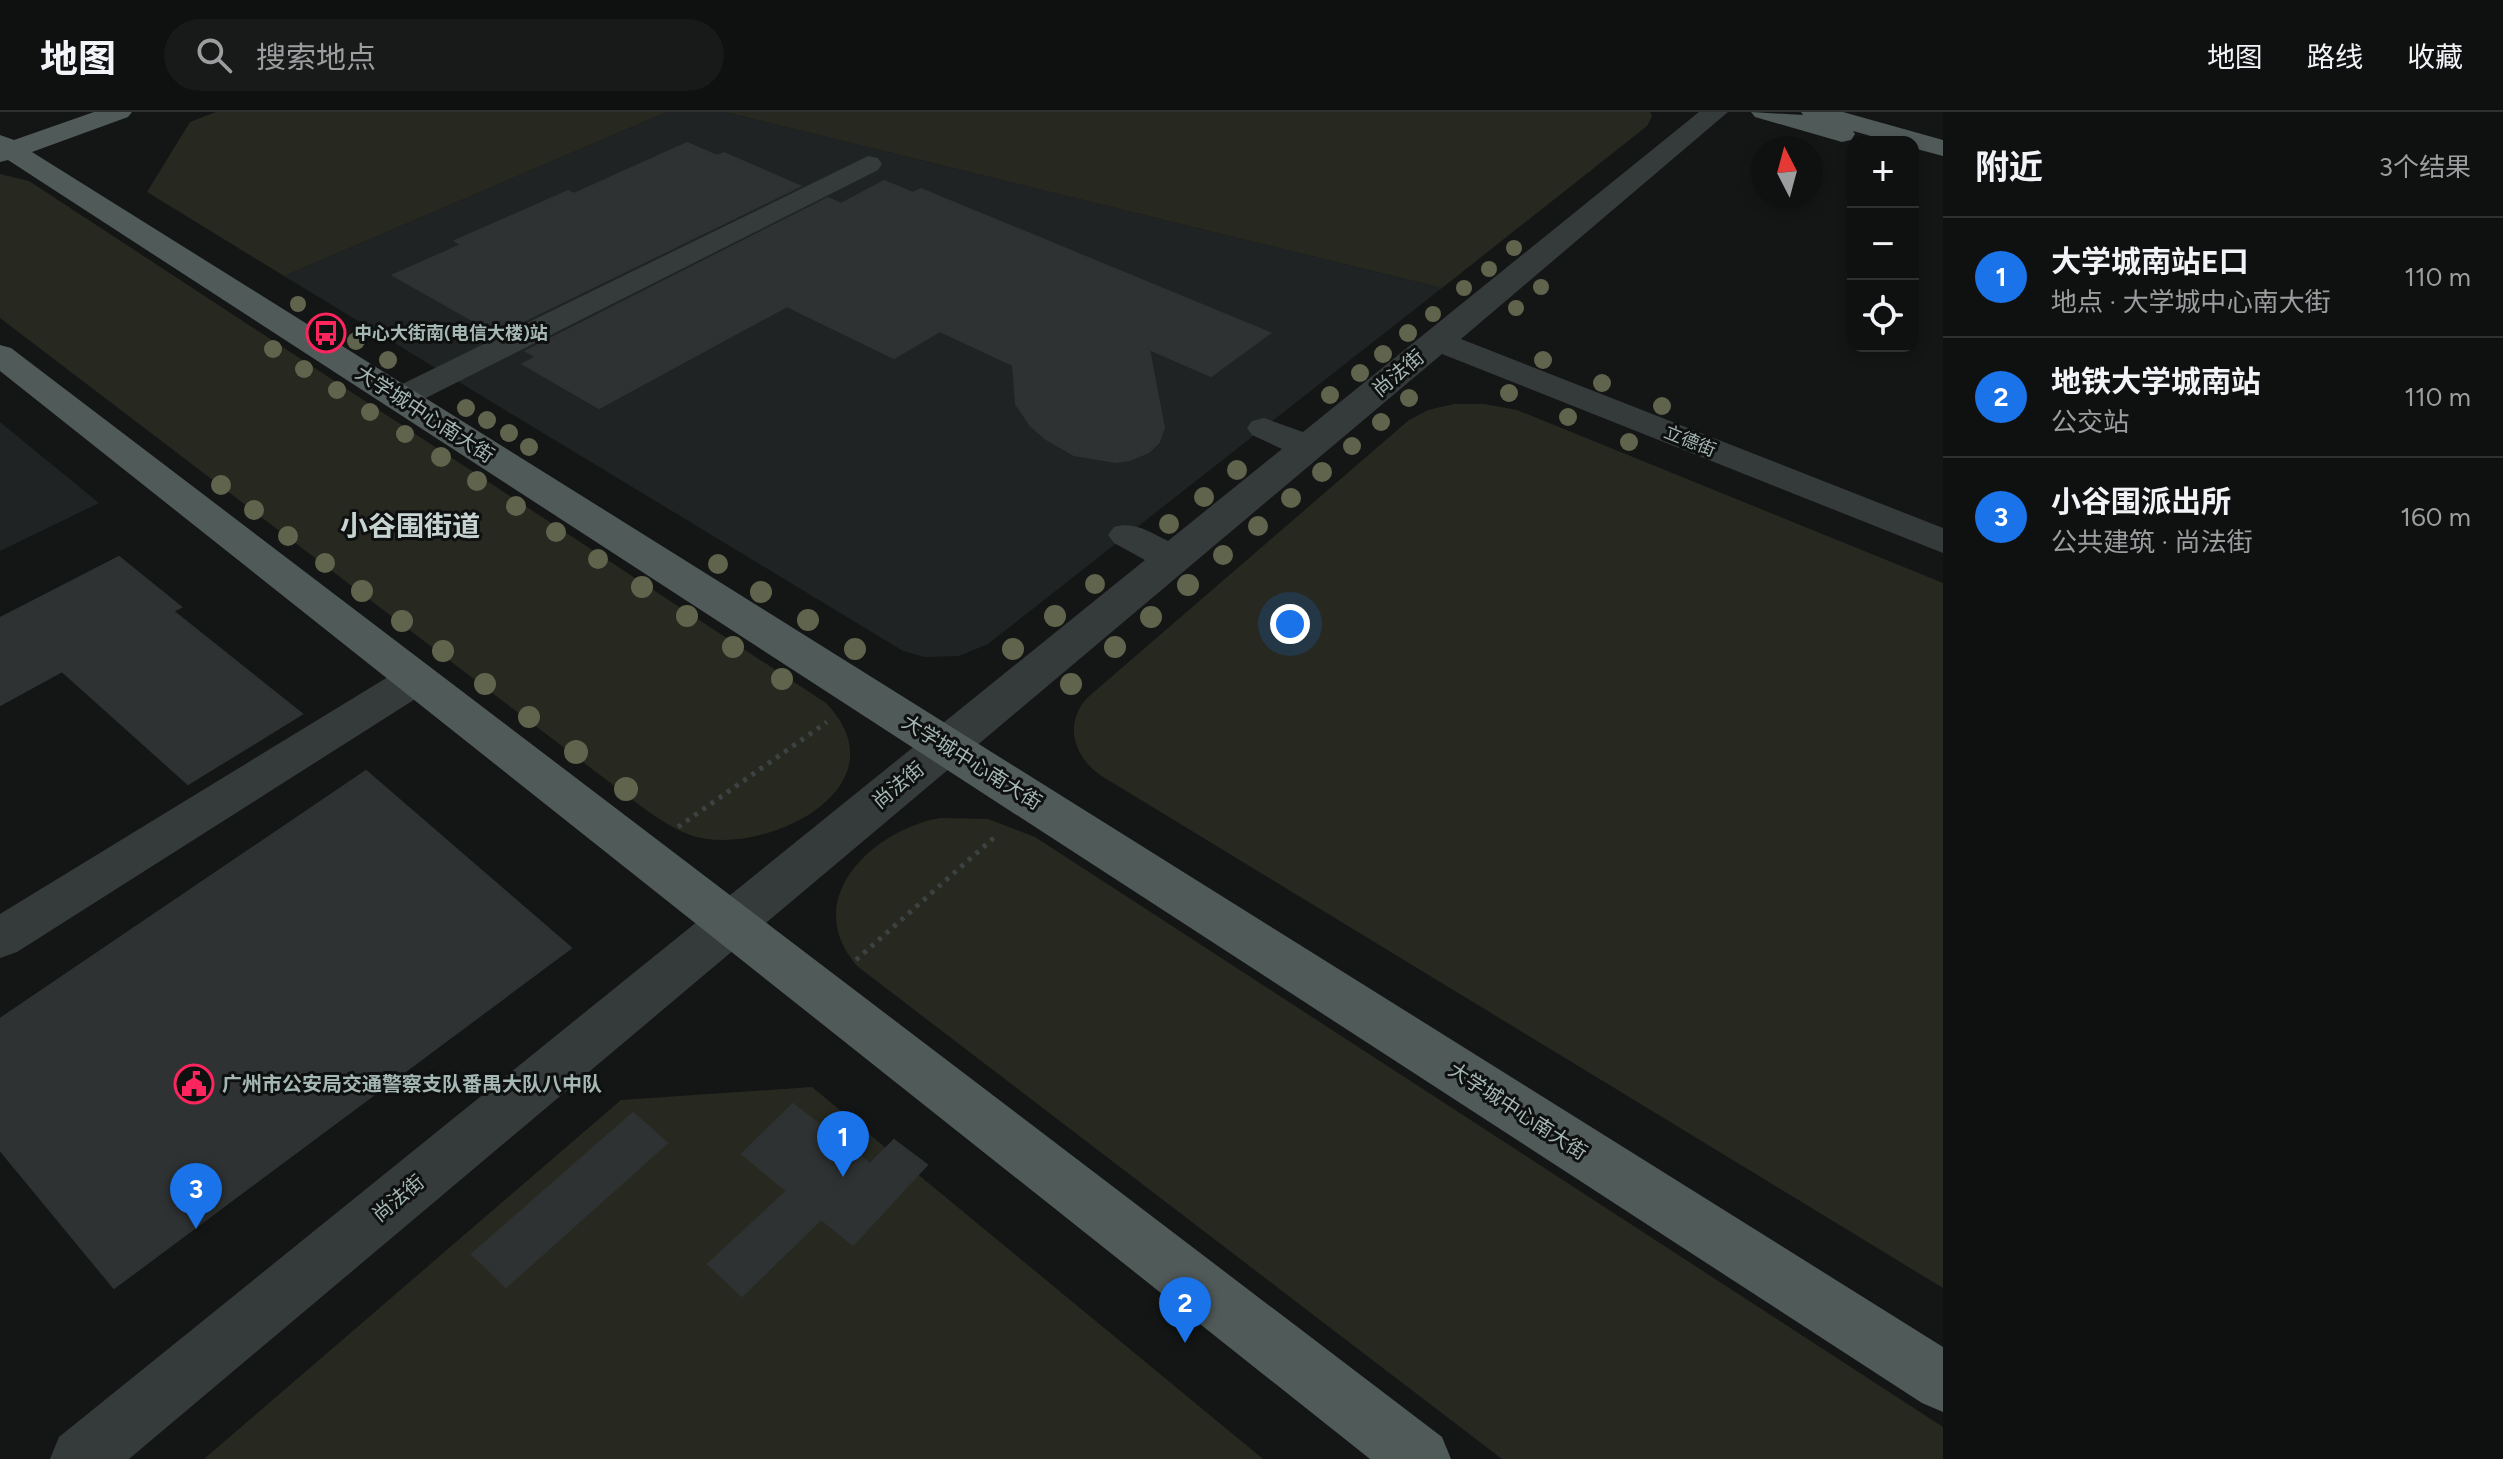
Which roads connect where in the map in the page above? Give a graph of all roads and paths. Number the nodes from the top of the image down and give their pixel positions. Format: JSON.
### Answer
{"nodes":[{"id":1,"x":77,"y":112,"type":"edge"},
{"id":2,"x":119,"y":112,"type":"edge"},
{"id":3,"x":1715,"y":112,"type":"edge"},
{"id":4,"x":1764,"y":112,"type":"edge"},
{"id":5,"x":1814,"y":112,"type":"edge"},
{"id":6,"x":1848,"y":136,"type":"edge"},
{"id":7,"x":3,"y":146,"type":"edge"},
{"id":8,"x":1943,"y":148,"type":"edge"},
{"id":9,"x":1919,"y":156,"type":"edge"},
{"id":10,"x":1943,"y":163,"type":"edge"},
{"id":11,"x":868,"y":164,"type":"dead end"},
{"id":12,"x":1437,"y":341,"type":"junction"},
{"id":13,"x":0,"y":355,"type":"edge"},
{"id":14,"x":400,"y":398,"type":"junction"},
{"id":15,"x":1264,"y":428,"type":"dead end"},
{"id":16,"x":1308,"y":447,"type":"junction"},
{"id":17,"x":1127,"y":535,"type":"dead end"},
{"id":18,"x":1943,"y":541,"type":"edge"},
{"id":19,"x":1172,"y":559,"type":"junction"},
{"id":20,"x":416,"y":679,"type":"junction"},
{"id":21,"x":837,"y":714,"type":"dead end"},
{"id":22,"x":945,"y":746,"type":"junction"},
{"id":23,"x":1008,"y":825,"type":"dead end"},
{"id":24,"x":675,"y":829,"type":"dead end"},
{"id":25,"x":731,"y":923,"type":"junction"},
{"id":26,"x":0,"y":938,"type":"edge"},
{"id":27,"x":853,"y":962,"type":"dead end"},
{"id":28,"x":1943,"y":1382,"type":"edge"},
{"id":29,"x":81,"y":1459,"type":"edge"},
{"id":30,"x":1420,"y":1459,"type":"edge"}],
"edges":[{"from":1,"to":7,"type":"main road"},
{"from":2,"to":7,"type":"main road"},
{"from":3,"to":12,"type":"street","name":"尚法街"},
{"from":4,"to":6,"type":"main road"},
{"from":5,"to":8,"type":"main road"},
{"from":7,"to":14,"type":"main road","name":"大学城中心南大街"},
{"from":9,"to":10,"type":"main road"},
{"from":11,"to":14,"type":"street"},
{"from":12,"to":16,"type":"street","name":"尚法街"},
{"from":12,"to":18,"type":"street","name":"立德街"},
{"from":13,"to":20,"type":"main road"},
{"from":14,"to":22,"type":"main road","name":"大学城中心南大街"},
{"from":15,"to":16,"type":"street"},
{"from":16,"to":19,"type":"street","name":"尚法街"},
{"from":17,"to":19,"type":"street"},
{"from":19,"to":22,"type":"street","name":"尚法街"},
{"from":20,"to":25,"type":"main road"},
{"from":20,"to":26,"type":"street"},
{"from":21,"to":24,"type":"path"},
{"from":22,"to":25,"type":"street","name":"尚法街"},
{"from":22,"to":28,"type":"main road","name":"大学城中心南大街"},
{"from":23,"to":27,"type":"path"},
{"from":25,"to":29,"type":"street","name":"尚法街"},
{"from":25,"to":30,"type":"main road"}]}
